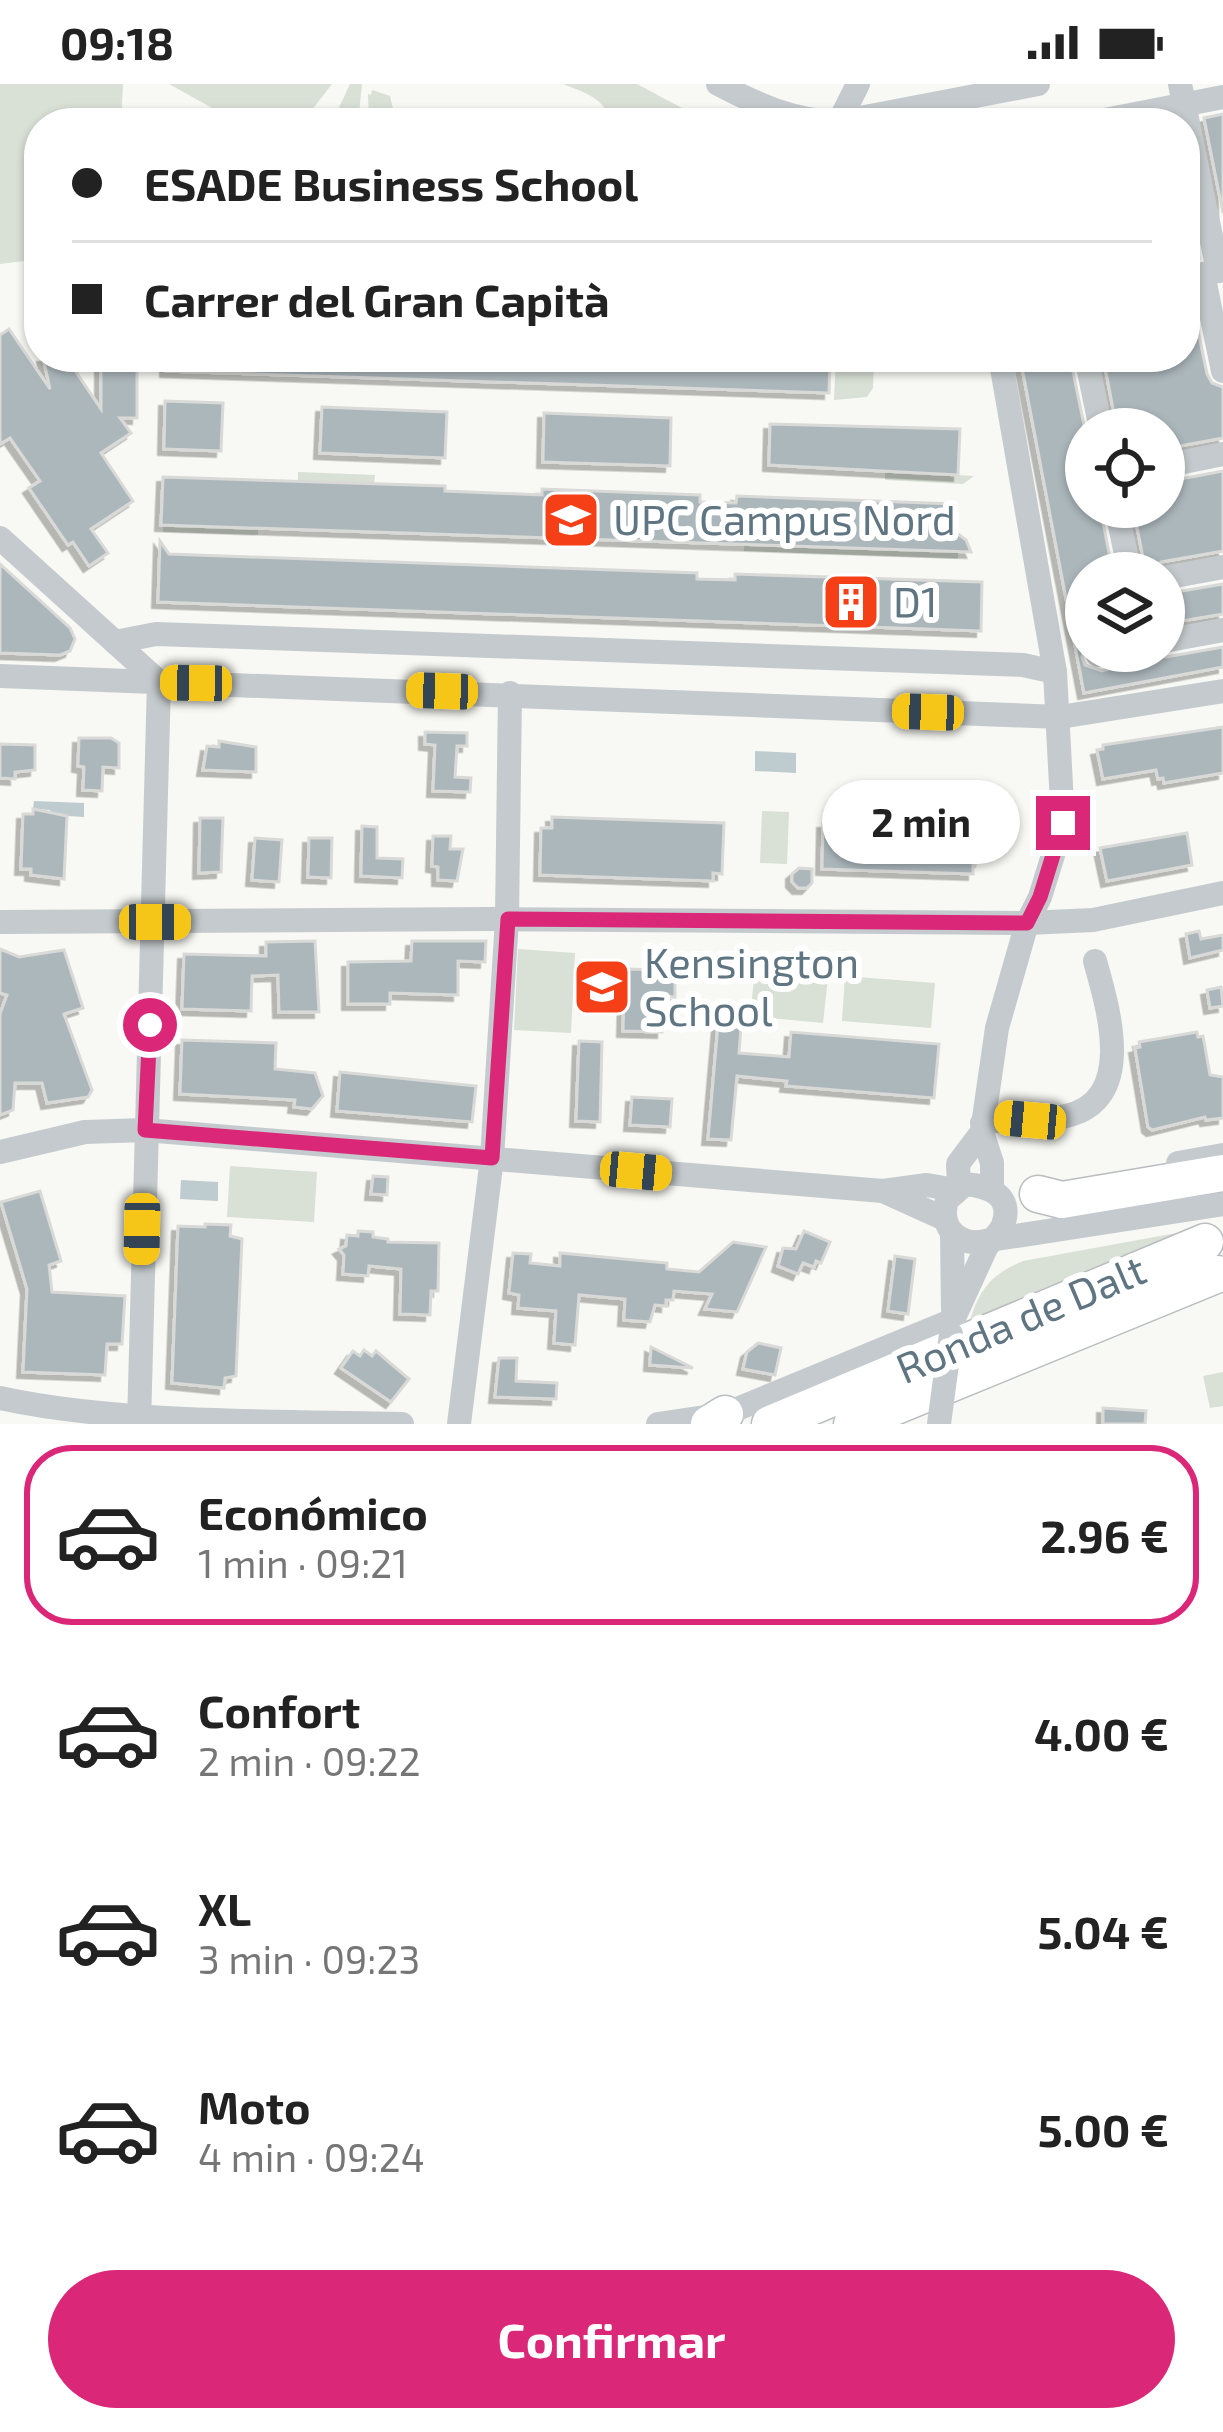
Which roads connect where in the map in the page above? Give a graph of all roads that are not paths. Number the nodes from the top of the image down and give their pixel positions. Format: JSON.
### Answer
{"nodes":[{"id":1,"x":718,"y":84,"type":"edge"},
{"id":2,"x":1038,"y":84,"type":"edge"},
{"id":3,"x":1182,"y":94,"type":"edge"},
{"id":4,"x":1223,"y":97,"type":"edge"},
{"id":5,"x":768,"y":108,"type":"edge"},
{"id":6,"x":964,"y":108,"type":"edge"},
{"id":7,"x":1137,"y":108,"type":"edge"},
{"id":8,"x":1200,"y":147,"type":"edge"},
{"id":9,"x":1212,"y":183,"type":"edge"},
{"id":10,"x":1216,"y":225,"type":"edge"},
{"id":11,"x":1207,"y":273,"type":"edge"},
{"id":12,"x":1223,"y":371,"type":"edge"},
{"id":13,"x":1003,"y":372,"type":"edge"},
{"id":14,"x":1089,"y":372,"type":"edge"},
{"id":15,"x":1096,"y":408,"type":"edge"},
{"id":16,"x":1223,"y":454,"type":"edge"},
{"id":17,"x":1185,"y":462,"type":"edge"},
{"id":18,"x":0,"y":538,"type":"edge"},
{"id":19,"x":1223,"y":566,"type":"edge"},
{"id":20,"x":1185,"y":574,"type":"edge"},
{"id":21,"x":1223,"y":630,"type":"edge"},
{"id":22,"x":1185,"y":637,"type":"edge"},
{"id":23,"x":115,"y":642,"type":"junction"},
{"id":24,"x":1055,"y":672,"type":"junction"},
{"id":25,"x":0,"y":676,"type":"edge"},
{"id":26,"x":159,"y":682,"type":"junction"},
{"id":27,"x":1223,"y":691,"type":"edge"},
{"id":28,"x":510,"y":693,"type":"junction"},
{"id":29,"x":1060,"y":717,"type":"junction"},
{"id":30,"x":1223,"y":893,"type":"edge"},
{"id":31,"x":508,"y":919,"type":"junction"},
{"id":32,"x":0,"y":922,"type":"edge"},
{"id":33,"x":155,"y":922,"type":"junction"},
{"id":34,"x":1027,"y":923,"type":"junction"},
{"id":35,"x":1095,"y":962,"type":"dead end"},
{"id":36,"x":982,"y":1127,"type":"junction"},
{"id":37,"x":145,"y":1130,"type":"junction"},
{"id":38,"x":0,"y":1152,"type":"edge"},
{"id":39,"x":1223,"y":1155,"type":"edge"},
{"id":40,"x":492,"y":1158,"type":"junction"},
{"id":41,"x":1223,"y":1173,"type":"edge"},
{"id":42,"x":957,"y":1189,"type":"junction"},
{"id":43,"x":883,"y":1191,"type":"junction"},
{"id":44,"x":996,"y":1192,"type":"junction"},
{"id":45,"x":1038,"y":1194,"type":"junction"},
{"id":46,"x":1223,"y":1204,"type":"edge"},
{"id":47,"x":948,"y":1226,"type":"junction"},
{"id":48,"x":990,"y":1240,"type":"junction"},
{"id":49,"x":1212,"y":1258,"type":"junction"},
{"id":50,"x":952,"y":1327,"type":"junction"},
{"id":51,"x":0,"y":1398,"type":"edge"},
{"id":52,"x":717,"y":1419,"type":"edge"},
{"id":53,"x":139,"y":1420,"type":"edge"},
{"id":54,"x":402,"y":1424,"type":"edge"},
{"id":55,"x":459,"y":1424,"type":"edge"},
{"id":56,"x":658,"y":1424,"type":"edge"},
{"id":57,"x":770,"y":1424,"type":"edge"},
{"id":58,"x":852,"y":1424,"type":"edge"},
{"id":59,"x":913,"y":1424,"type":"edge"},
{"id":60,"x":939,"y":1424,"type":"edge"}],
"edges":[{"from":1,"to":5,"type":"street"},
{"from":2,"to":6,"type":"street"},
{"from":3,"to":4,"type":"street"},
{"from":3,"to":7,"type":"street"},
{"from":8,"to":9,"type":"street"},
{"from":9,"to":10,"type":"street"},
{"from":10,"to":11,"type":"street"},
{"from":11,"to":12,"type":"street"},
{"from":13,"to":24,"type":"street"},
{"from":14,"to":15,"type":"street"},
{"from":16,"to":17,"type":"street"},
{"from":18,"to":23,"type":"street"},
{"from":19,"to":20,"type":"street"},
{"from":21,"to":22,"type":"street"},
{"from":23,"to":24,"type":"street"},
{"from":23,"to":26,"type":"street"},
{"from":24,"to":29,"type":"street"},
{"from":25,"to":26,"type":"street"},
{"from":26,"to":28,"type":"street"},
{"from":26,"to":33,"type":"street"},
{"from":27,"to":29,"type":"street"},
{"from":28,"to":29,"type":"street"},
{"from":28,"to":31,"type":"street"},
{"from":29,"to":34,"type":"street"},
{"from":30,"to":34,"type":"street"},
{"from":31,"to":33,"type":"street"},
{"from":31,"to":34,"type":"street"},
{"from":31,"to":40,"type":"street"},
{"from":32,"to":33,"type":"street"},
{"from":33,"to":37,"type":"street"},
{"from":34,"to":36,"type":"street"},
{"from":35,"to":36,"type":"street"},
{"from":36,"to":42,"type":"street"},
{"from":36,"to":44,"type":"street"},
{"from":37,"to":38,"type":"street"},
{"from":37,"to":40,"type":"street"},
{"from":37,"to":53,"type":"street"},
{"from":39,"to":45,"type":"street"},
{"from":40,"to":43,"type":"street"},
{"from":40,"to":55,"type":"street"},
{"from":41,"to":45,"type":"highway"},
{"from":42,"to":43,"type":"street"},
{"from":42,"to":44,"type":"street"},
{"from":42,"to":47,"type":"street"},
{"from":43,"to":47,"type":"street"},
{"from":44,"to":45,"type":"street"},
{"from":44,"to":48,"type":"street"},
{"from":46,"to":48,"type":"street"},
{"from":47,"to":48,"type":"street"},
{"from":47,"to":50,"type":"street"},
{"from":48,"to":50,"type":"street"},
{"from":49,"to":57,"type":"highway","name":"Ronda de Dalt"},
{"from":49,"to":58,"type":"highway","name":"Ronda de Dalt"},
{"from":49,"to":59,"type":"highway"},
{"from":50,"to":52,"type":"street"},
{"from":50,"to":60,"type":"street","bridge":true},
{"from":51,"to":53,"type":"street"},
{"from":52,"to":56,"type":"street"},
{"from":53,"to":54,"type":"street"}]}
